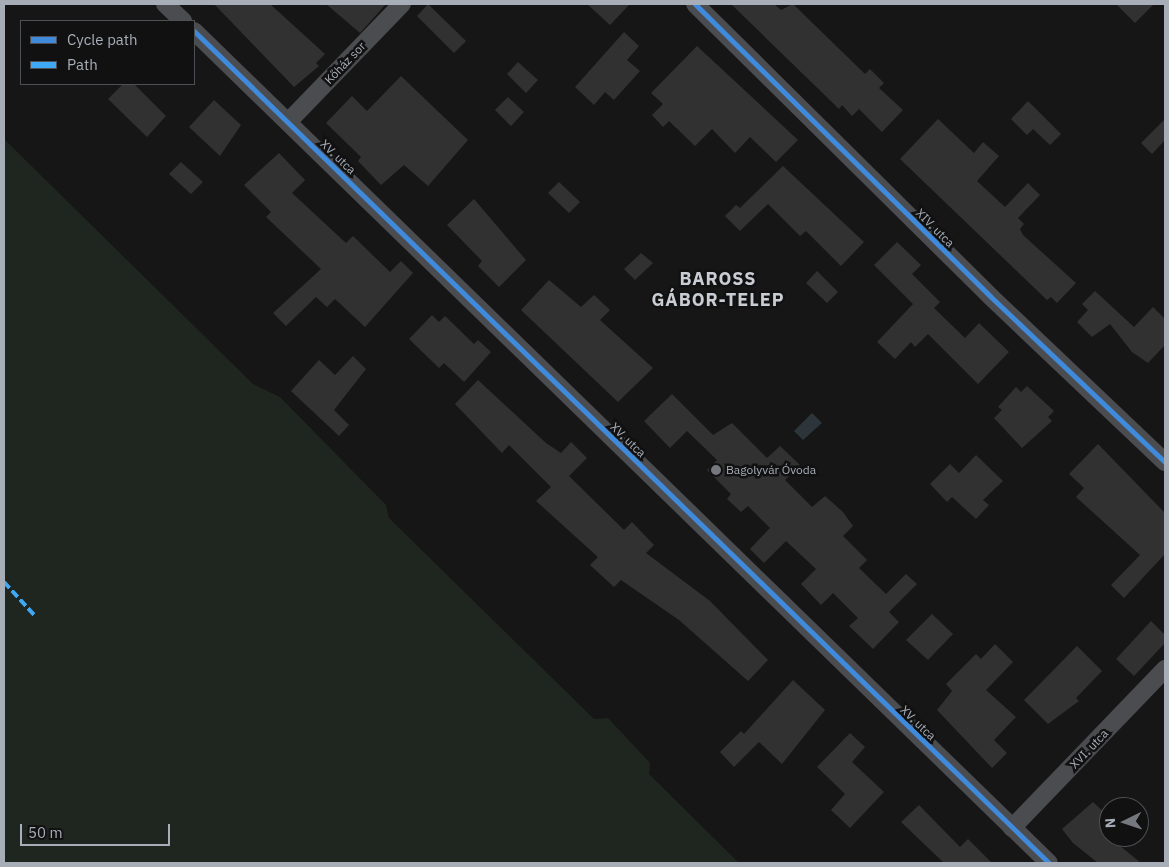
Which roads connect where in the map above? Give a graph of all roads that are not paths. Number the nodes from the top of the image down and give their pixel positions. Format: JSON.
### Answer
{"nodes":[{"id":1,"x":165,"y":4,"type":"edge"},
{"id":2,"x":402,"y":4,"type":"edge"},
{"id":3,"x":695,"y":4,"type":"edge"},
{"id":4,"x":182,"y":20,"type":"edge"},
{"id":5,"x":195,"y":32,"type":"edge"},
{"id":6,"x":288,"y":122,"type":"junction"},
{"id":7,"x":1165,"y":462,"type":"edge"},
{"id":8,"x":1165,"y":669,"type":"edge"},
{"id":9,"x":1012,"y":828,"type":"junction"},
{"id":10,"x":1048,"y":863,"type":"edge"}],
"edges":[{"from":1,"to":4,"type":"street"},
{"from":2,"to":6,"type":"street","name":"Kőház sor"},
{"from":3,"to":7,"type":"street","name":"XIV. utca"},
{"from":5,"to":6,"type":"street","name":"XV. utca"},
{"from":6,"to":9,"type":"street","name":"XV. utca"},
{"from":8,"to":9,"type":"street","name":"XVI. utca"},
{"from":9,"to":10,"type":"street","name":"XV. utca"}]}
